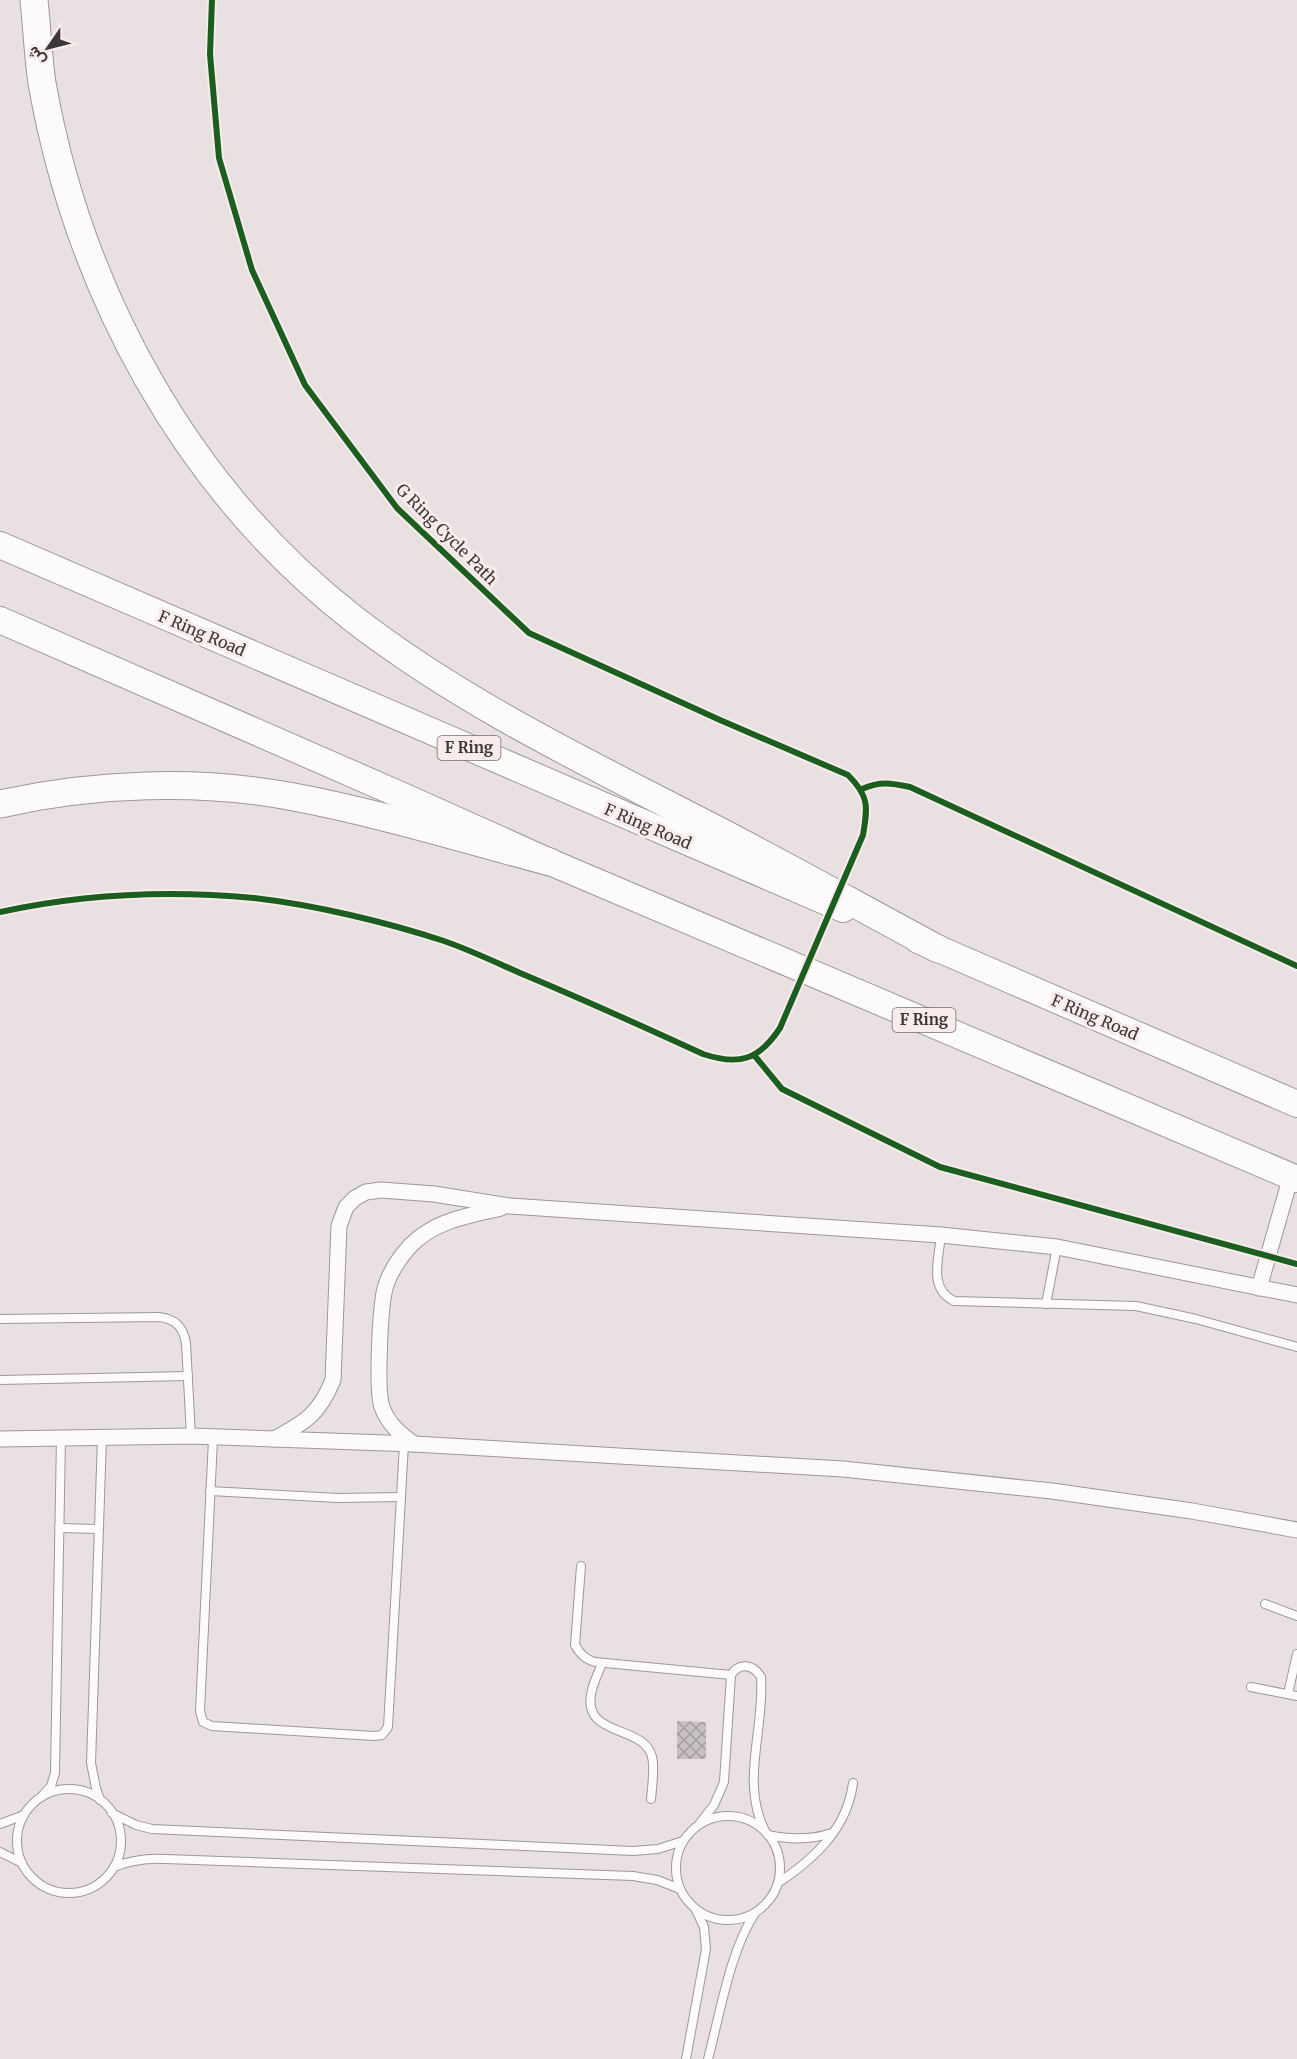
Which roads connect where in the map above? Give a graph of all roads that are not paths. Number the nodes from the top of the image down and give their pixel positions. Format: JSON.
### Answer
{"nodes":[{"id":1,"x":34,"y":0,"type":"edge"},
{"id":2,"x":0,"y":545,"type":"edge"},
{"id":3,"x":0,"y":620,"type":"edge"},
{"id":4,"x":0,"y":804,"type":"edge"},
{"id":5,"x":550,"y":862,"type":"junction"},
{"id":6,"x":938,"y":949,"type":"junction"},
{"id":7,"x":1297,"y":1104,"type":"edge"},
{"id":8,"x":1294,"y":1177,"type":"edge"},
{"id":9,"x":510,"y":1206,"type":"junction"},
{"id":10,"x":941,"y":1235,"type":"junction"},
{"id":11,"x":1057,"y":1247,"type":"junction"},
{"id":12,"x":1259,"y":1288,"type":"junction"},
{"id":13,"x":1297,"y":1295,"type":"edge"},
{"id":14,"x":1046,"y":1304,"type":"junction"},
{"id":15,"x":0,"y":1319,"type":"edge"},
{"id":16,"x":1297,"y":1347,"type":"edge"},
{"id":17,"x":188,"y":1376,"type":"junction"},
{"id":18,"x":0,"y":1380,"type":"edge"},
{"id":19,"x":191,"y":1436,"type":"junction"},
{"id":20,"x":61,"y":1438,"type":"junction"},
{"id":21,"x":102,"y":1438,"type":"junction"},
{"id":22,"x":213,"y":1438,"type":"junction"},
{"id":23,"x":0,"y":1439,"type":"edge"},
{"id":24,"x":274,"y":1439,"type":"junction"},
{"id":25,"x":409,"y":1444,"type":"junction"},
{"id":26,"x":210,"y":1491,"type":"junction"},
{"id":27,"x":400,"y":1497,"type":"junction"},
{"id":28,"x":59,"y":1528,"type":"junction"},
{"id":29,"x":99,"y":1529,"type":"junction"},
{"id":30,"x":1297,"y":1530,"type":"edge"},
{"id":31,"x":581,"y":1566,"type":"dead end"},
{"id":32,"x":1265,"y":1604,"type":"dead end"},
{"id":33,"x":1297,"y":1616,"type":"edge"},
{"id":34,"x":1297,"y":1654,"type":"edge"},
{"id":35,"x":602,"y":1663,"type":"junction"},
{"id":36,"x":731,"y":1675,"type":"junction"},
{"id":37,"x":1251,"y":1687,"type":"dead end"},
{"id":38,"x":1288,"y":1694,"type":"junction"},
{"id":39,"x":1297,"y":1695,"type":"edge"},
{"id":40,"x":853,"y":1783,"type":"dead end"},
{"id":41,"x":41,"y":1797,"type":"junction"},
{"id":42,"x":651,"y":1799,"type":"dead end"},
{"id":43,"x":100,"y":1800,"type":"junction"},
{"id":44,"x":112,"y":1813,"type":"junction"},
{"id":45,"x":24,"y":1815,"type":"junction"},
{"id":46,"x":700,"y":1823,"type":"junction"},
{"id":47,"x":0,"y":1824,"type":"edge"},
{"id":48,"x":834,"y":1832,"type":"junction"},
{"id":49,"x":767,"y":1833,"type":"junction"},
{"id":50,"x":683,"y":1841,"type":"junction"},
{"id":51,"x":0,"y":1852,"type":"edge"},
{"id":52,"x":22,"y":1863,"type":"junction"},
{"id":53,"x":114,"y":1868,"type":"junction"},
{"id":54,"x":778,"y":1883,"type":"junction"},
{"id":55,"x":680,"y":1889,"type":"junction"},
{"id":56,"x":696,"y":1909,"type":"junction"},
{"id":57,"x":755,"y":1912,"type":"junction"},
{"id":58,"x":686,"y":2059,"type":"edge"},
{"id":59,"x":708,"y":2059,"type":"edge"}],
"edges":[{"from":1,"to":6,"type":"highway"},
{"from":2,"to":6,"type":"highway","name":"F Ring Road","number":"F Ring"},
{"from":3,"to":5,"type":"highway","number":"F Ring"},
{"from":4,"to":5,"type":"highway"},
{"from":5,"to":8,"type":"highway","number":"F Ring"},
{"from":6,"to":7,"type":"highway","name":"F Ring Road","number":"F Ring"},
{"from":8,"to":12,"type":"street"},
{"from":9,"to":10,"type":"street"},
{"from":9,"to":24,"type":"street"},
{"from":9,"to":25,"type":"street"},
{"from":10,"to":11,"type":"street"},
{"from":10,"to":14,"type":"lane"},
{"from":11,"to":12,"type":"street"},
{"from":11,"to":14,"type":"lane"},
{"from":12,"to":13,"type":"street"},
{"from":14,"to":16,"type":"lane"},
{"from":15,"to":17,"type":"lane"},
{"from":17,"to":18,"type":"lane"},
{"from":17,"to":19,"type":"lane"},
{"from":19,"to":21,"type":"street"},
{"from":19,"to":22,"type":"street"},
{"from":20,"to":21,"type":"street"},
{"from":20,"to":23,"type":"street"},
{"from":20,"to":28,"type":"lane"},
{"from":21,"to":29,"type":"lane"},
{"from":22,"to":24,"type":"street"},
{"from":22,"to":26,"type":"lane"},
{"from":24,"to":25,"type":"street"},
{"from":25,"to":27,"type":"lane"},
{"from":25,"to":30,"type":"street"},
{"from":26,"to":27,"type":"lane"},
{"from":26,"to":27,"type":"lane"},
{"from":28,"to":29,"type":"lane"},
{"from":28,"to":41,"type":"lane"},
{"from":29,"to":43,"type":"lane"},
{"from":31,"to":35,"type":"lane"},
{"from":32,"to":33,"type":"lane"},
{"from":34,"to":38,"type":"lane"},
{"from":35,"to":36,"type":"lane"},
{"from":35,"to":42,"type":"lane"},
{"from":36,"to":46,"type":"lane"},
{"from":36,"to":49,"type":"lane"},
{"from":37,"to":38,"type":"lane"},
{"from":38,"to":39,"type":"lane"},
{"from":40,"to":48,"type":"lane"},
{"from":41,"to":43,"type":"lane"},
{"from":41,"to":45,"type":"lane"},
{"from":43,"to":44,"type":"lane"},
{"from":44,"to":50,"type":"lane"},
{"from":44,"to":53,"type":"lane"},
{"from":45,"to":47,"type":"lane"},
{"from":45,"to":52,"type":"lane"},
{"from":46,"to":49,"type":"lane"},
{"from":46,"to":50,"type":"lane"},
{"from":48,"to":49,"type":"lane"},
{"from":48,"to":54,"type":"lane"},
{"from":49,"to":54,"type":"lane"},
{"from":50,"to":55,"type":"lane"},
{"from":51,"to":52,"type":"lane"},
{"from":52,"to":53,"type":"lane"},
{"from":53,"to":55,"type":"lane"},
{"from":54,"to":57,"type":"lane"},
{"from":55,"to":56,"type":"lane"},
{"from":56,"to":57,"type":"lane"},
{"from":56,"to":58,"type":"lane"},
{"from":57,"to":59,"type":"lane"}]}
